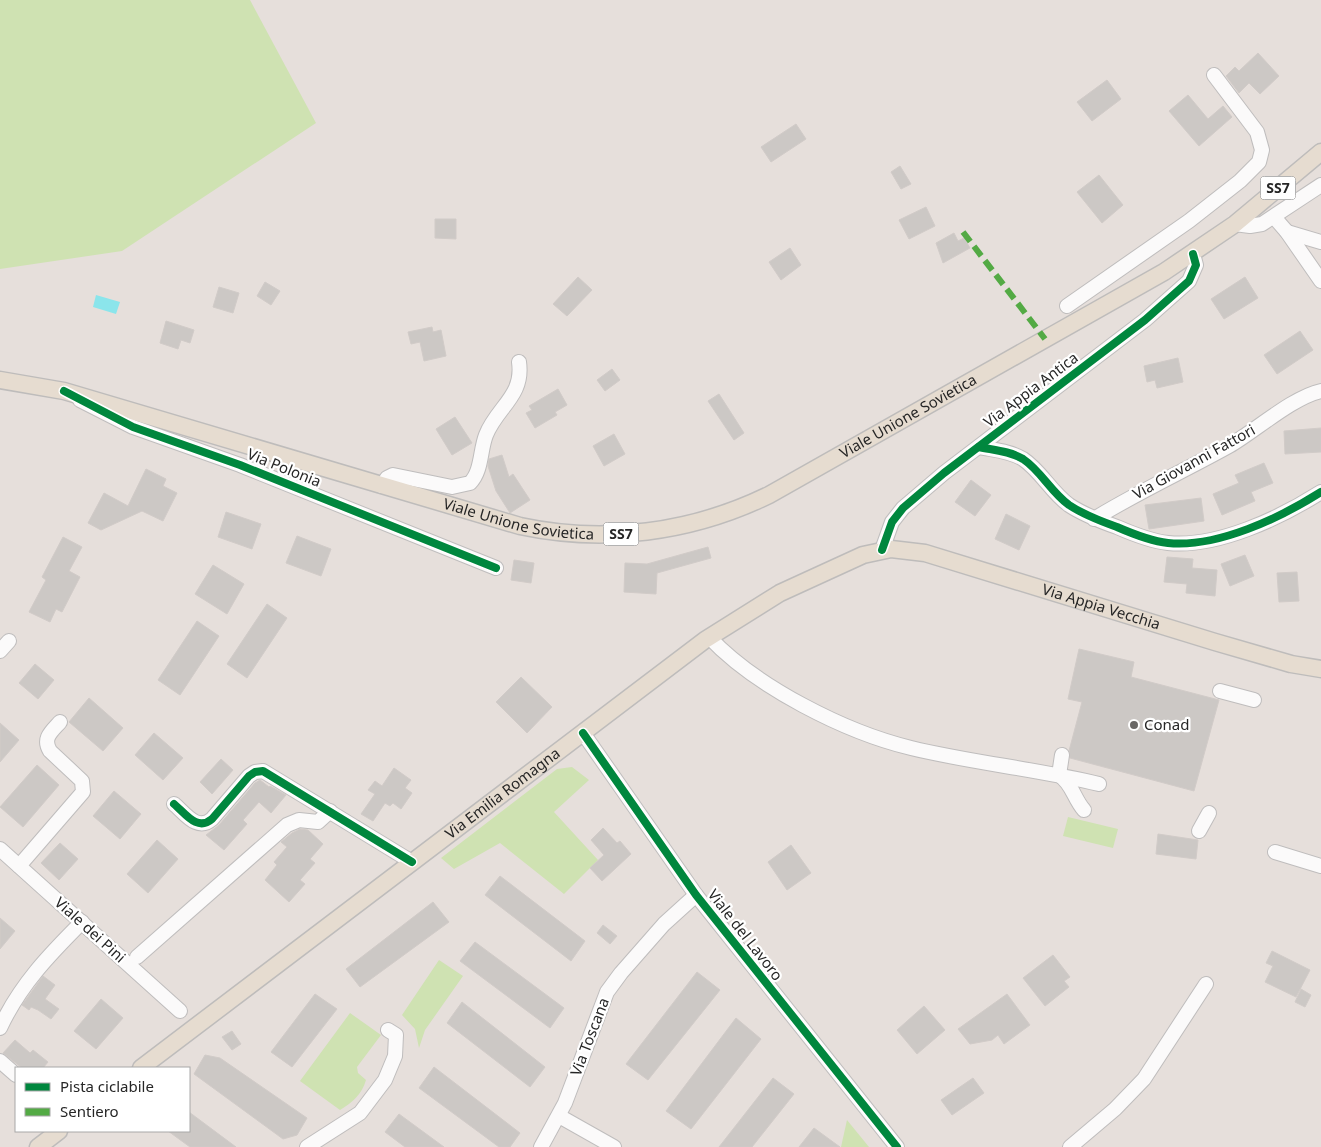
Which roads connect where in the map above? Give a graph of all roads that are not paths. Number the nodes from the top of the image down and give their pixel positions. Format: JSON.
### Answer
{"nodes":[{"id":1,"x":1214,"y":75,"type":"dead end"},
{"id":2,"x":1321,"y":152,"type":"edge"},
{"id":3,"x":1321,"y":185,"type":"edge"},
{"id":4,"x":1274,"y":217,"type":"junction"},
{"id":5,"x":1235,"y":224,"type":"junction"},
{"id":6,"x":1287,"y":232,"type":"junction"},
{"id":7,"x":1321,"y":242,"type":"edge"},
{"id":8,"x":1193,"y":254,"type":"junction"},
{"id":9,"x":1321,"y":281,"type":"edge"},
{"id":10,"x":1076,"y":322,"type":"junction"},
{"id":11,"x":519,"y":362,"type":"dead end"},
{"id":12,"x":0,"y":380,"type":"edge"},
{"id":13,"x":64,"y":391,"type":"junction"},
{"id":14,"x":1321,"y":391,"type":"edge"},
{"id":15,"x":979,"y":447,"type":"junction"},
{"id":16,"x":382,"y":486,"type":"junction"},
{"id":17,"x":1321,"y":492,"type":"edge"},
{"id":18,"x":1094,"y":519,"type":"junction"},
{"id":19,"x":882,"y":550,"type":"junction"},
{"id":20,"x":496,"y":568,"type":"dead end"},
{"id":21,"x":709,"y":637,"type":"junction"},
{"id":22,"x":1321,"y":669,"type":"edge"},
{"id":23,"x":1220,"y":691,"type":"dead end"},
{"id":24,"x":1254,"y":700,"type":"dead end"},
{"id":25,"x":60,"y":722,"type":"dead end"},
{"id":26,"x":583,"y":733,"type":"junction"},
{"id":27,"x":1062,"y":755,"type":"dead end"},
{"id":28,"x":1059,"y":775,"type":"junction"},
{"id":29,"x":1099,"y":784,"type":"dead end"},
{"id":30,"x":174,"y":804,"type":"dead end"},
{"id":31,"x":1084,"y":810,"type":"dead end"},
{"id":32,"x":330,"y":811,"type":"junction"},
{"id":33,"x":1209,"y":813,"type":"dead end"},
{"id":34,"x":1199,"y":831,"type":"dead end"},
{"id":35,"x":0,"y":848,"type":"edge"},
{"id":36,"x":1275,"y":852,"type":"dead end"},
{"id":37,"x":412,"y":862,"type":"junction"},
{"id":38,"x":20,"y":866,"type":"junction"},
{"id":39,"x":1321,"y":866,"type":"edge"},
{"id":40,"x":696,"y":895,"type":"junction"},
{"id":41,"x":82,"y":922,"type":"junction"},
{"id":42,"x":137,"y":957,"type":"dead end"},
{"id":43,"x":1206,"y":984,"type":"dead end"},
{"id":44,"x":180,"y":1011,"type":"dead end"},
{"id":45,"x":0,"y":1028,"type":"edge"},
{"id":46,"x":388,"y":1030,"type":"dead end"},
{"id":47,"x":0,"y":1061,"type":"edge"},
{"id":48,"x":142,"y":1067,"type":"edge"},
{"id":49,"x":15,"y":1074,"type":"edge"},
{"id":50,"x":559,"y":1116,"type":"junction"},
{"id":51,"x":58,"y":1132,"type":"edge"},
{"id":52,"x":38,"y":1147,"type":"edge"},
{"id":53,"x":307,"y":1147,"type":"edge"},
{"id":54,"x":541,"y":1147,"type":"edge"},
{"id":55,"x":614,"y":1147,"type":"edge"},
{"id":56,"x":896,"y":1147,"type":"edge"},
{"id":57,"x":1070,"y":1147,"type":"edge"}],
"edges":[{"from":1,"to":10,"type":"street"},
{"from":2,"to":5,"type":"main road","number":"SS7"},
{"from":3,"to":4,"type":"street"},
{"from":4,"to":5,"type":"street"},
{"from":4,"to":6,"type":"street"},
{"from":5,"to":8,"type":"main road","number":"SS7"},
{"from":6,"to":7,"type":"street"},
{"from":6,"to":9,"type":"street"},
{"from":8,"to":10,"type":"main road","name":"Viale Unione Sovietica","number":"SS7"},
{"from":8,"to":15,"type":"street","name":"Via Appia Antica"},
{"from":10,"to":16,"type":"main road","name":"Viale Unione Sovietica","number":"SS7"},
{"from":11,"to":16,"type":"street"},
{"from":12,"to":13,"type":"main road","name":"Viale Unione Sovietica","number":"SS7"},
{"from":13,"to":16,"type":"main road","name":"Viale Unione Sovietica","number":"SS7"},
{"from":13,"to":20,"type":"street","name":"Via Polonia"},
{"from":14,"to":18,"type":"street","name":"Via Giovanni Fattori"},
{"from":15,"to":18,"type":"street"},
{"from":15,"to":19,"type":"street","name":"Via Appia Antica"},
{"from":17,"to":18,"type":"street"},
{"from":19,"to":21,"type":"main road","name":"Via Emilia Romagna"},
{"from":19,"to":22,"type":"main road","name":"Via Appia Vecchia"},
{"from":21,"to":26,"type":"main road","name":"Via Emilia Romagna"},
{"from":21,"to":28,"type":"street"},
{"from":23,"to":24,"type":"street"},
{"from":25,"to":38,"type":"street"},
{"from":26,"to":37,"type":"main road","name":"Via Emilia Romagna"},
{"from":26,"to":40,"type":"street","name":"Viale del Lavoro"},
{"from":27,"to":28,"type":"street"},
{"from":28,"to":29,"type":"street"},
{"from":28,"to":31,"type":"street"},
{"from":30,"to":32,"type":"street"},
{"from":32,"to":37,"type":"street"},
{"from":32,"to":42,"type":"street"},
{"from":33,"to":34,"type":"street"},
{"from":35,"to":38,"type":"street","name":"Viale dei Pini"},
{"from":36,"to":39,"type":"street"},
{"from":37,"to":48,"type":"main road","name":"Via Emilia Romagna"},
{"from":38,"to":41,"type":"street","name":"Viale dei Pini"},
{"from":40,"to":50,"type":"street","name":"Via Toscana"},
{"from":40,"to":56,"type":"street","name":"Viale del Lavoro"},
{"from":41,"to":44,"type":"street","name":"Viale dei Pini"},
{"from":41,"to":45,"type":"street"},
{"from":43,"to":57,"type":"street"},
{"from":46,"to":53,"type":"street"},
{"from":47,"to":49,"type":"street"},
{"from":50,"to":54,"type":"street","name":"Via Toscana"},
{"from":50,"to":55,"type":"street"},
{"from":51,"to":52,"type":"main road"}]}
